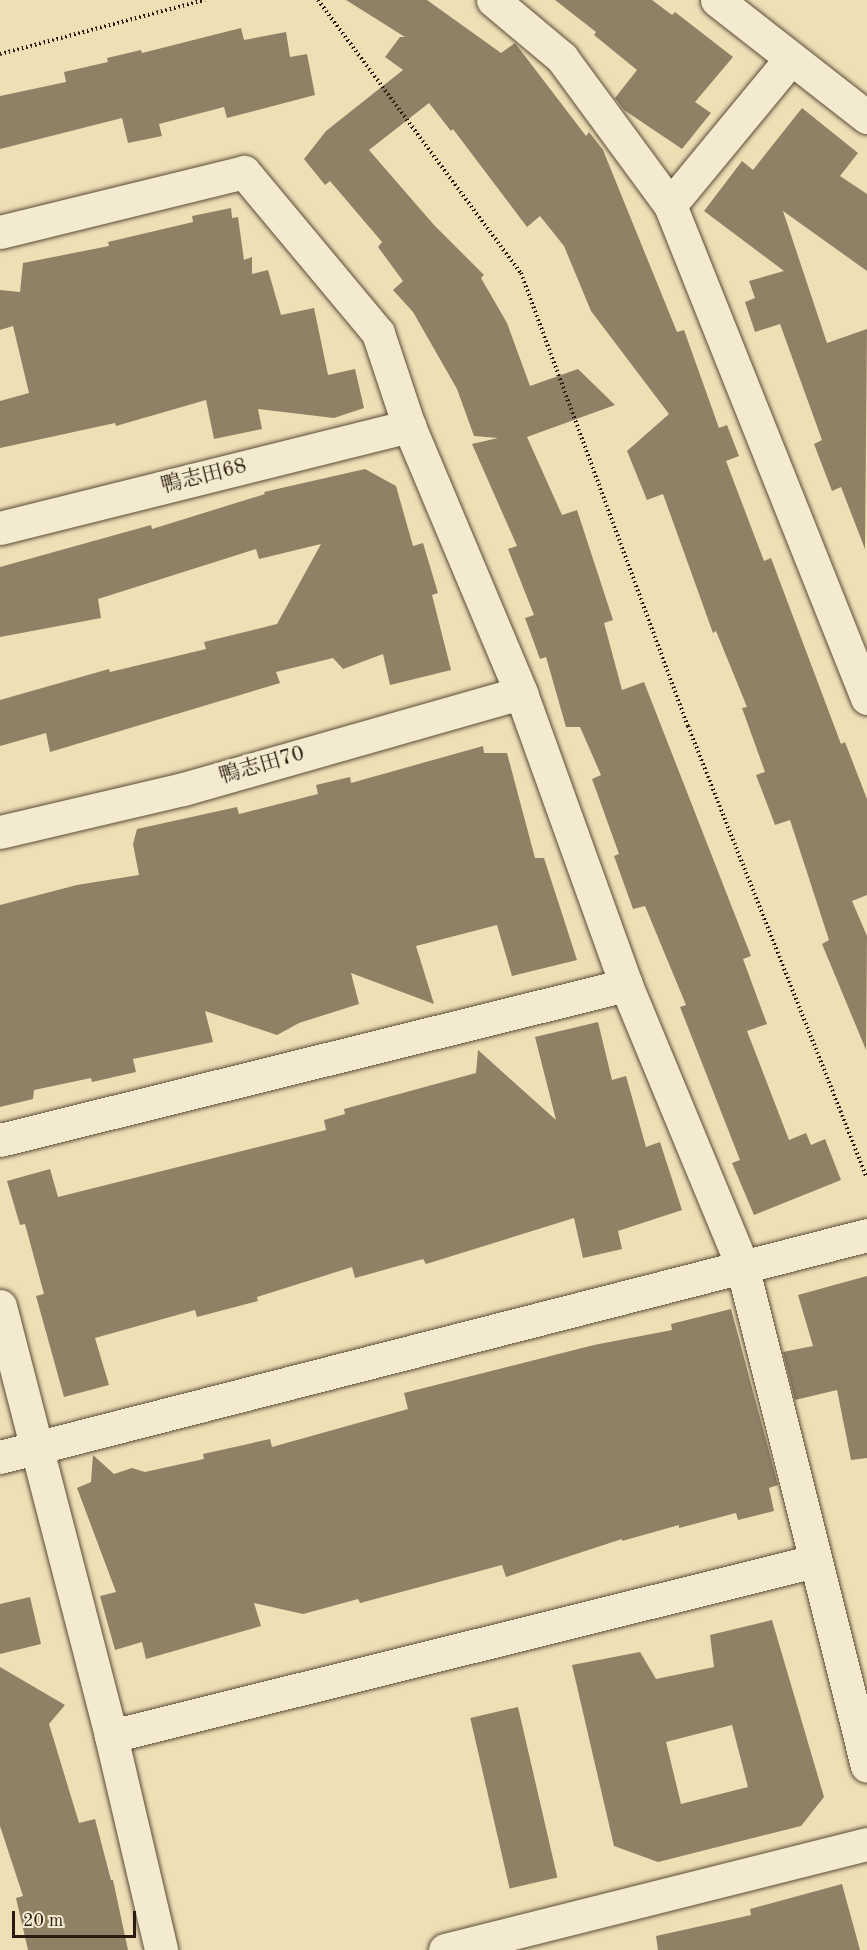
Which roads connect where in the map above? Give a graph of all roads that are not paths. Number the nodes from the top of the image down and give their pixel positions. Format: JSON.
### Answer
{"nodes":[{"id":1,"x":493,"y":0,"type":"edge"},
{"id":2,"x":717,"y":0,"type":"edge"},
{"id":3,"x":790,"y":58,"type":"junction"},
{"id":4,"x":867,"y":117,"type":"edge"},
{"id":5,"x":670,"y":205,"type":"junction"},
{"id":6,"x":0,"y":232,"type":"edge"},
{"id":7,"x":409,"y":426,"type":"junction"},
{"id":8,"x":0,"y":528,"type":"edge"},
{"id":9,"x":521,"y":693,"type":"junction"},
{"id":10,"x":867,"y":698,"type":"edge"},
{"id":11,"x":0,"y":832,"type":"edge"},
{"id":12,"x":626,"y":985,"type":"junction"},
{"id":13,"x":0,"y":1140,"type":"edge"},
{"id":14,"x":867,"y":1235,"type":"edge"},
{"id":15,"x":742,"y":1265,"type":"junction"},
{"id":16,"x":0,"y":1306,"type":"edge"},
{"id":17,"x":36,"y":1447,"type":"junction"},
{"id":18,"x":0,"y":1457,"type":"edge"},
{"id":19,"x":815,"y":1561,"type":"junction"},
{"id":20,"x":111,"y":1736,"type":"junction"},
{"id":21,"x":867,"y":1766,"type":"edge"},
{"id":22,"x":867,"y":1844,"type":"edge"},
{"id":23,"x":161,"y":1950,"type":"edge"},
{"id":24,"x":445,"y":1950,"type":"edge"}],
"edges":[{"from":1,"to":5,"type":"street"},
{"from":2,"to":3,"type":"street"},
{"from":3,"to":4,"type":"street"},
{"from":3,"to":5,"type":"street"},
{"from":5,"to":10,"type":"street"},
{"from":6,"to":7,"type":"street"},
{"from":7,"to":8,"type":"street","name":"鴨志田68"},
{"from":7,"to":9,"type":"street"},
{"from":9,"to":11,"type":"street","name":"鴨志田70"},
{"from":9,"to":12,"type":"street"},
{"from":12,"to":13,"type":"street"},
{"from":12,"to":15,"type":"street"},
{"from":14,"to":15,"type":"street"},
{"from":15,"to":17,"type":"street"},
{"from":15,"to":19,"type":"street"},
{"from":16,"to":17,"type":"street"},
{"from":17,"to":18,"type":"street"},
{"from":17,"to":20,"type":"street"},
{"from":19,"to":20,"type":"street"},
{"from":19,"to":21,"type":"street"},
{"from":20,"to":23,"type":"street"},
{"from":22,"to":24,"type":"street"}]}
